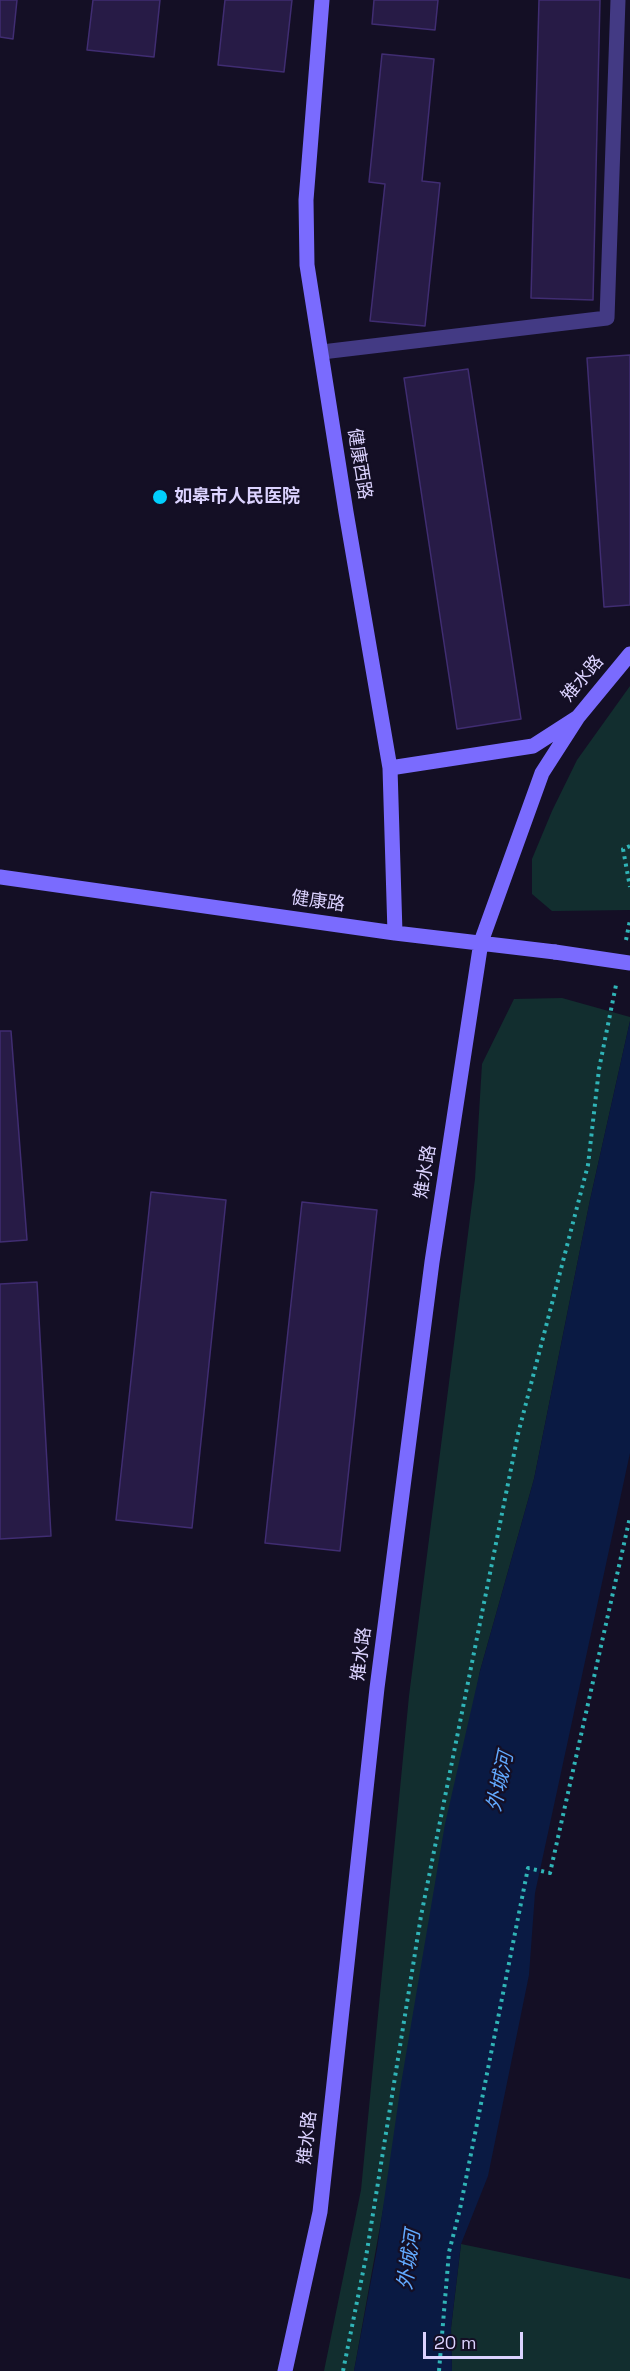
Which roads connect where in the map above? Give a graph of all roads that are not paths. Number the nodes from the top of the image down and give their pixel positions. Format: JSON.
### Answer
{"nodes":[{"id":1,"x":322,"y":0,"type":"edge"},
{"id":2,"x":618,"y":0,"type":"edge"},
{"id":3,"x":322,"y":352,"type":"junction"},
{"id":4,"x":630,"y":654,"type":"edge"},
{"id":5,"x":578,"y":717,"type":"junction"},
{"id":6,"x":390,"y":768,"type":"junction"},
{"id":7,"x":0,"y":877,"type":"edge"},
{"id":8,"x":395,"y":933,"type":"junction"},
{"id":9,"x":481,"y":942,"type":"junction"},
{"id":10,"x":630,"y":963,"type":"edge"},
{"id":11,"x":285,"y":2371,"type":"edge"}],
"edges":[{"from":1,"to":3,"type":"street","name":"健康西路"},
{"from":2,"to":3,"type":"street"},
{"from":3,"to":6,"type":"street","name":"健康西路"},
{"from":4,"to":5,"type":"street","name":"雉水路"},
{"from":5,"to":6,"type":"street","name":"雉水路"},
{"from":5,"to":9,"type":"street","name":"雉水路"},
{"from":6,"to":8,"type":"street","name":"健康西路"},
{"from":7,"to":8,"type":"street","name":"健康路"},
{"from":8,"to":9,"type":"street","name":"健康路"},
{"from":9,"to":10,"type":"street","name":"健康路","bridge":true},
{"from":9,"to":11,"type":"street","name":"雉水路"}]}
